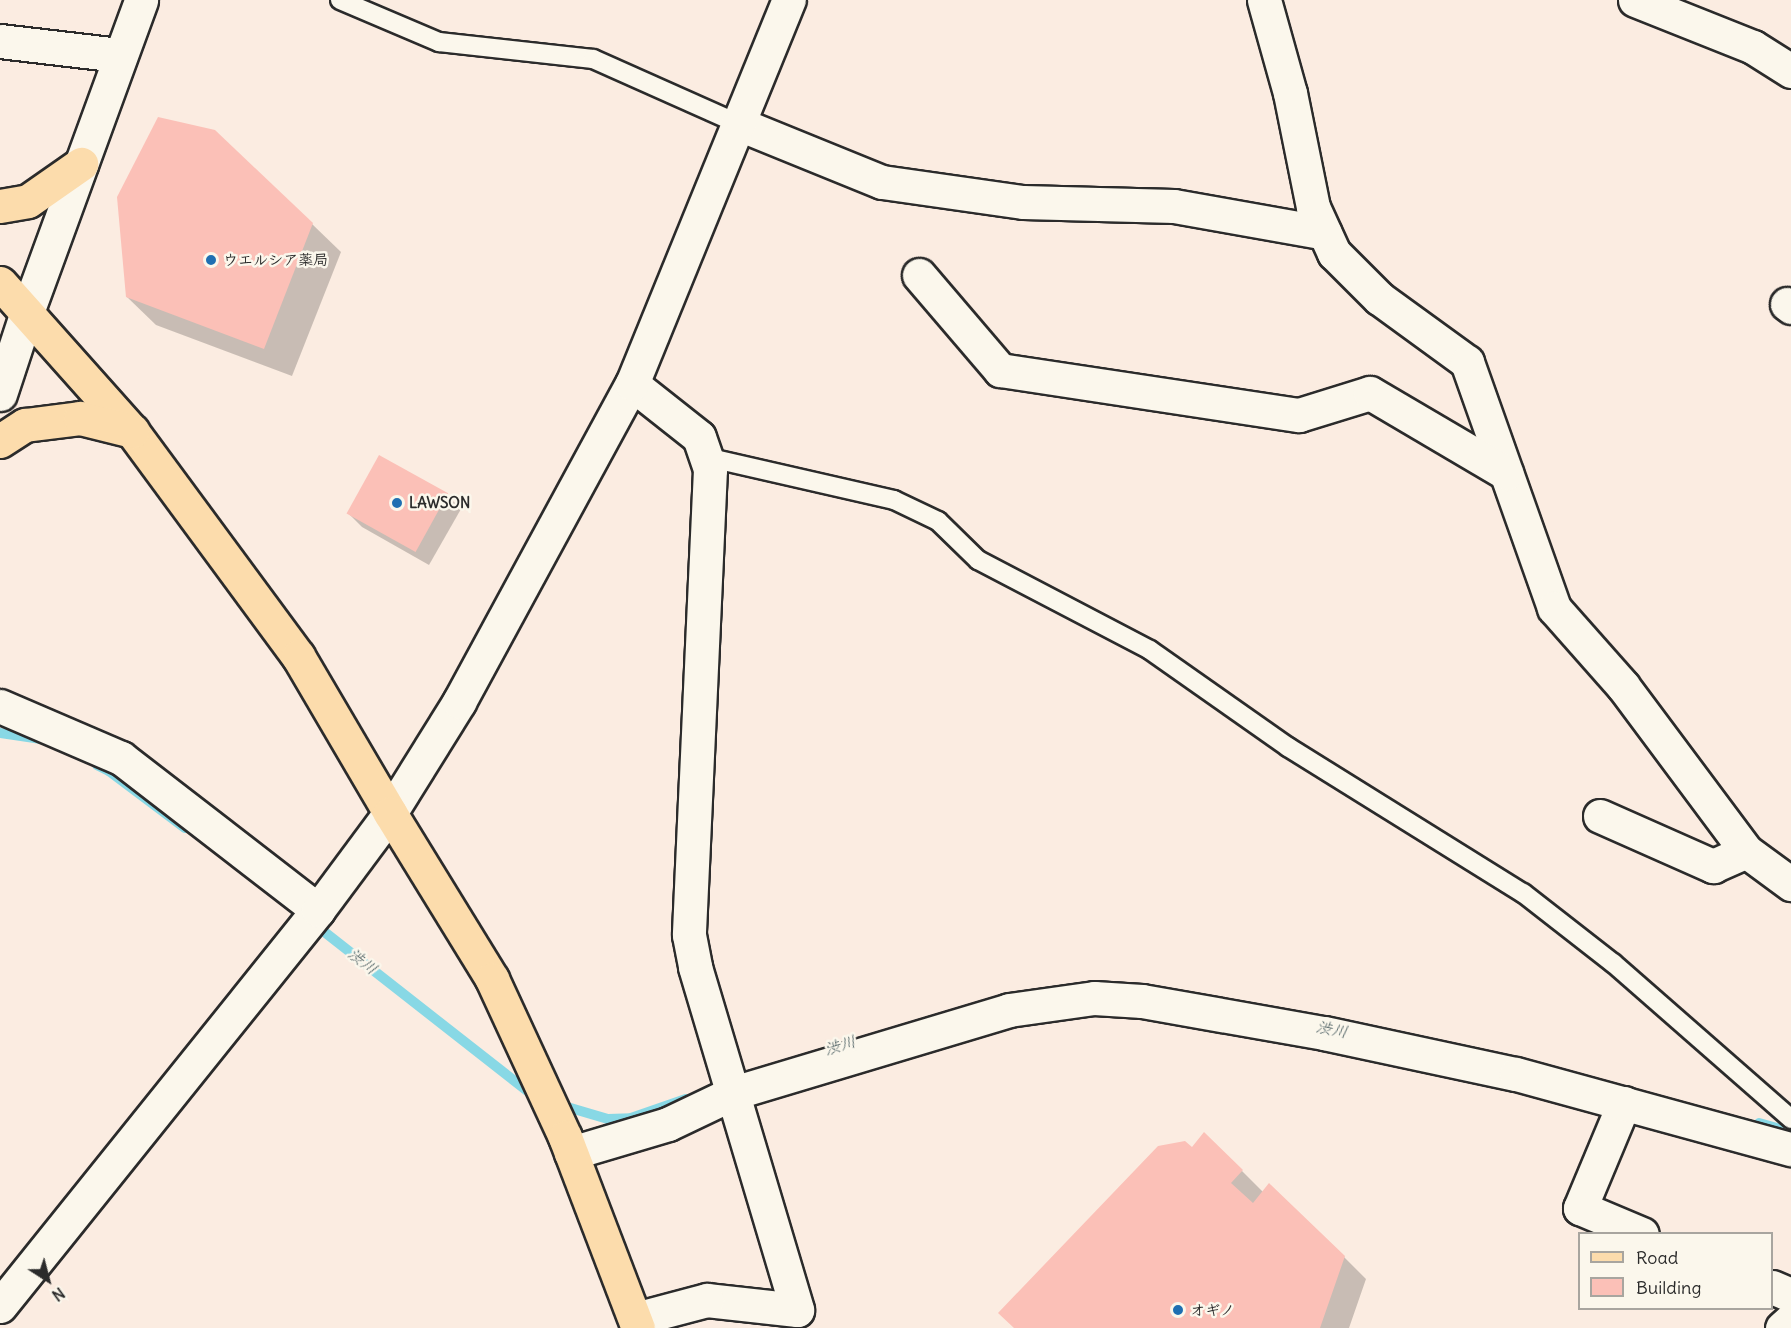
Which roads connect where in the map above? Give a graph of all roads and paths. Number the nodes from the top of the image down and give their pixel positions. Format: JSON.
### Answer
{"nodes":[{"id":1,"x":141,"y":0,"type":"edge"},
{"id":2,"x":340,"y":0,"type":"edge"},
{"id":3,"x":789,"y":0,"type":"edge"},
{"id":4,"x":1264,"y":0,"type":"edge"},
{"id":5,"x":1635,"y":0,"type":"edge"},
{"id":6,"x":0,"y":41,"type":"edge"},
{"id":7,"x":120,"y":55,"type":"junction"},
{"id":8,"x":1791,"y":71,"type":"edge"},
{"id":9,"x":739,"y":124,"type":"junction"},
{"id":10,"x":81,"y":164,"type":"junction"},
{"id":11,"x":0,"y":206,"type":"edge"},
{"id":12,"x":1325,"y":233,"type":"junction"},
{"id":13,"x":919,"y":275,"type":"dead end"},
{"id":14,"x":0,"y":283,"type":"edge"},
{"id":15,"x":26,"y":315,"type":"junction"},
{"id":16,"x":632,"y":384,"type":"junction"},
{"id":17,"x":0,"y":394,"type":"edge"},
{"id":18,"x":132,"y":431,"type":"junction"},
{"id":19,"x":0,"y":441,"type":"edge"},
{"id":20,"x":706,"y":457,"type":"junction"},
{"id":21,"x":1506,"y":473,"type":"junction"},
{"id":22,"x":0,"y":706,"type":"edge"},
{"id":23,"x":390,"y":813,"type":"junction"},
{"id":24,"x":1600,"y":816,"type":"dead end"},
{"id":25,"x":1746,"y":851,"type":"junction"},
{"id":26,"x":1791,"y":884,"type":"edge"},
{"id":27,"x":318,"y":910,"type":"junction"},
{"id":28,"x":733,"y":1093,"type":"junction"},
{"id":29,"x":1624,"y":1103,"type":"junction"},
{"id":30,"x":1791,"y":1119,"type":"edge"},
{"id":31,"x":1791,"y":1149,"type":"edge"},
{"id":32,"x":571,"y":1152,"type":"junction"},
{"id":33,"x":1640,"y":1232,"type":"edge"},
{"id":34,"x":1773,"y":1287,"type":"edge"},
{"id":35,"x":1791,"y":1295,"type":"edge"},
{"id":36,"x":0,"y":1306,"type":"edge"},
{"id":37,"x":1791,"y":1320,"type":"edge"},
{"id":38,"x":636,"y":1323,"type":"edge"},
{"id":39,"x":1782,"y":1328,"type":"edge"}],
"edges":[{"from":1,"to":7,"type":"street"},
{"from":2,"to":9,"type":"lane"},
{"from":3,"to":9,"type":"street"},
{"from":4,"to":12,"type":"street"},
{"from":5,"to":8,"type":"street"},
{"from":6,"to":7,"type":"street"},
{"from":7,"to":10,"type":"street"},
{"from":9,"to":12,"type":"street"},
{"from":9,"to":16,"type":"street"},
{"from":10,"to":11,"type":"main road"},
{"from":10,"to":15,"type":"street"},
{"from":12,"to":21,"type":"street"},
{"from":13,"to":21,"type":"street"},
{"from":14,"to":15,"type":"main road"},
{"from":15,"to":17,"type":"street"},
{"from":15,"to":18,"type":"main road"},
{"from":16,"to":20,"type":"street"},
{"from":16,"to":23,"type":"street"},
{"from":18,"to":19,"type":"main road"},
{"from":18,"to":23,"type":"main road"},
{"from":20,"to":28,"type":"street"},
{"from":20,"to":30,"type":"lane"},
{"from":21,"to":25,"type":"street"},
{"from":22,"to":27,"type":"street"},
{"from":23,"to":27,"type":"street"},
{"from":23,"to":32,"type":"main road"},
{"from":24,"to":25,"type":"street"},
{"from":25,"to":26,"type":"street"},
{"from":27,"to":36,"type":"street"},
{"from":28,"to":29,"type":"street"},
{"from":28,"to":32,"type":"street"},
{"from":28,"to":38,"type":"street"},
{"from":29,"to":31,"type":"street"},
{"from":29,"to":33,"type":"street"},
{"from":32,"to":38,"type":"main road"},
{"from":34,"to":35,"type":"street"},
{"from":37,"to":39,"type":"street"}]}
